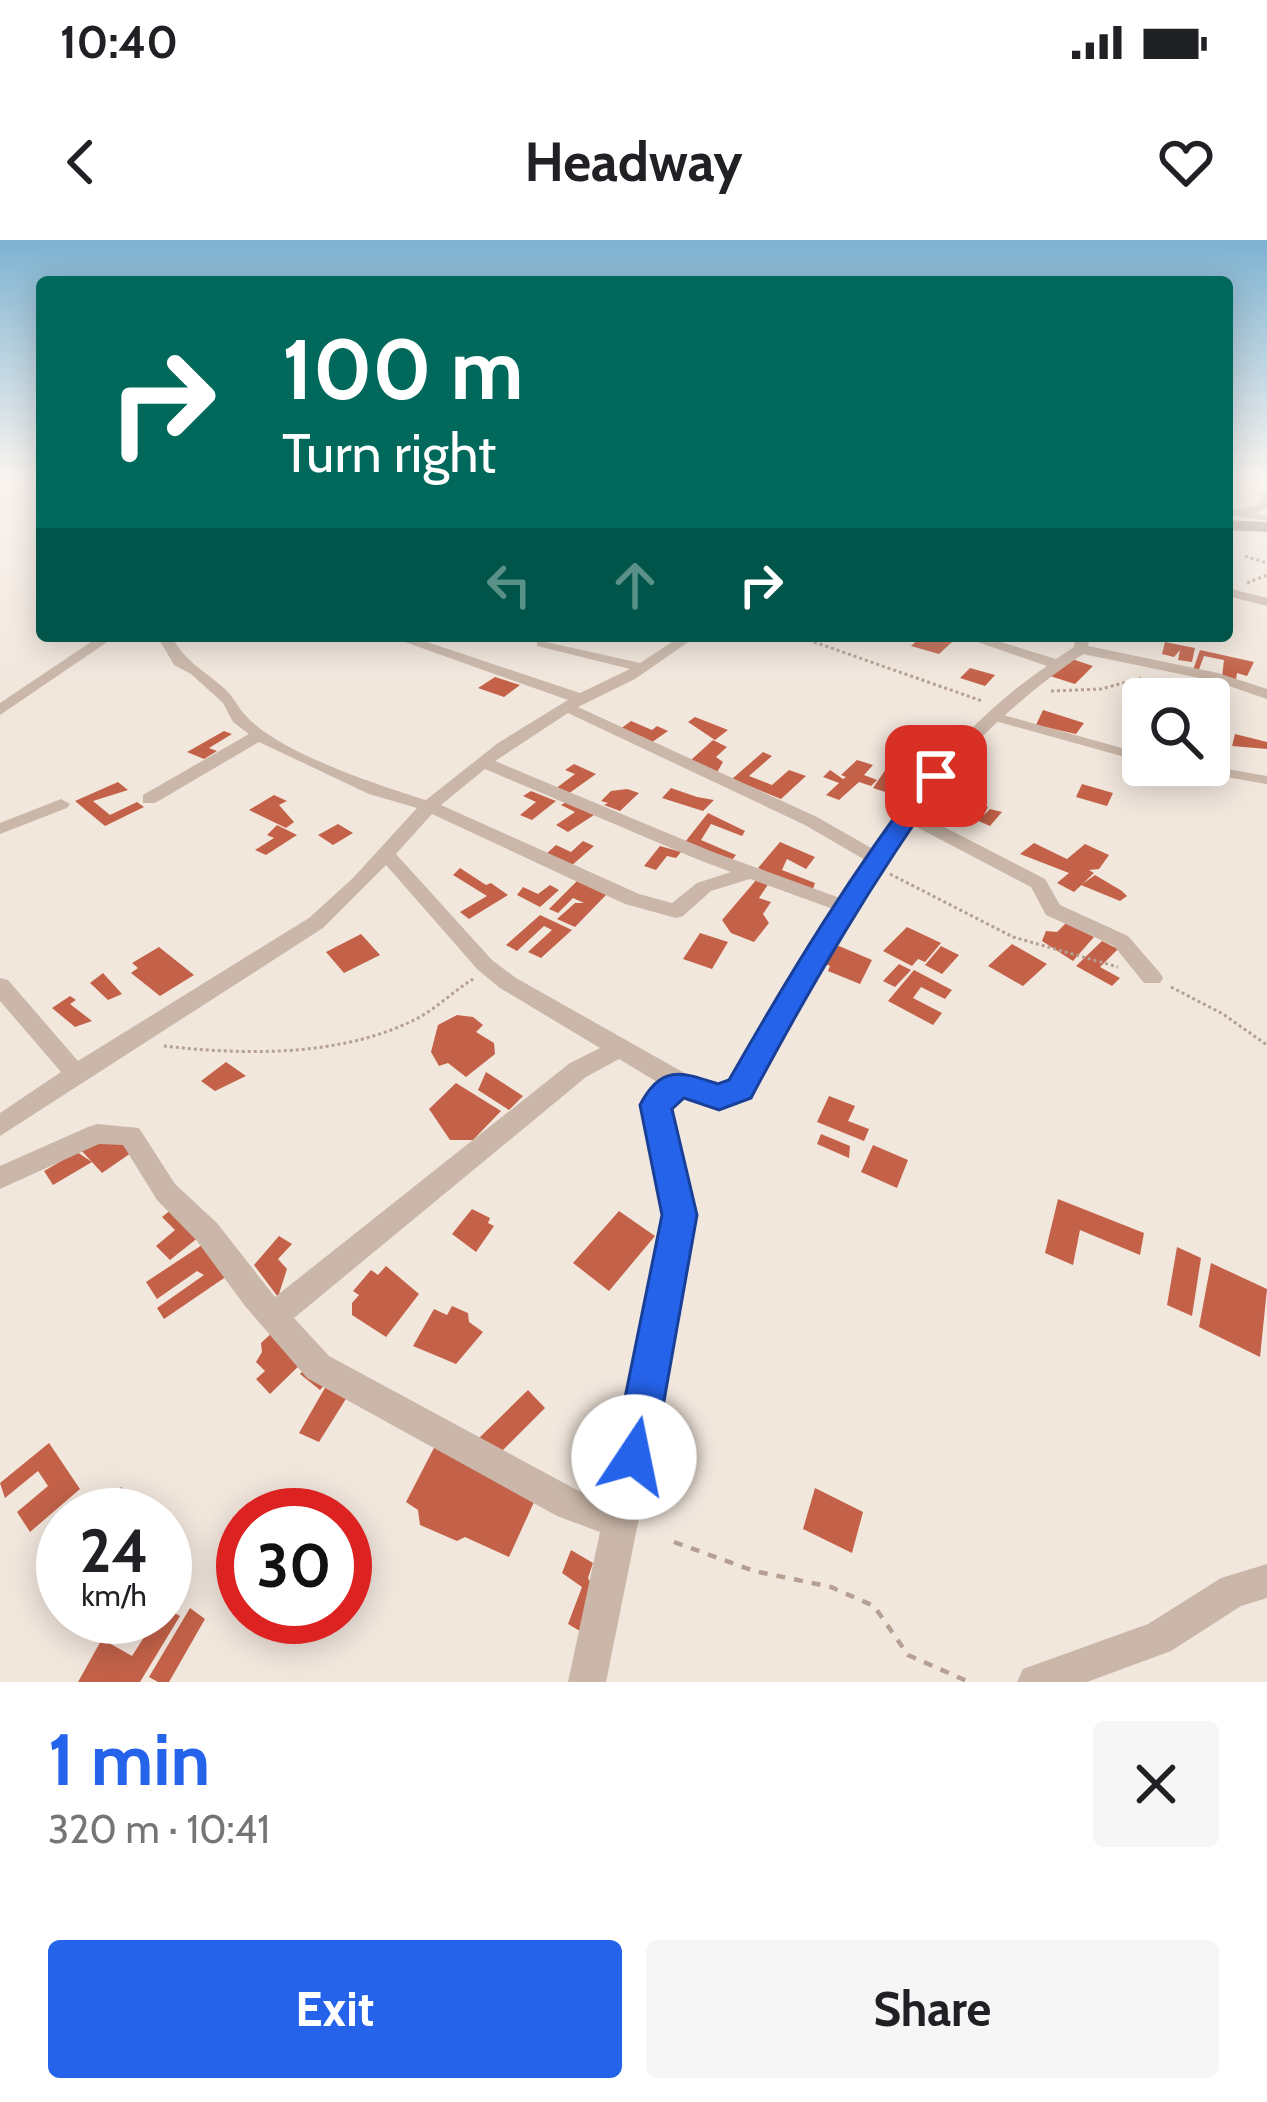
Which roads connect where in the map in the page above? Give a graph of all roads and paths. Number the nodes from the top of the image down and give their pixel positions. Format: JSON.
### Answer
{"nodes":[{"id":1,"x":1245,"y":556,"type":"dead end"},
{"id":2,"x":1267,"y":562,"type":"edge"},
{"id":3,"x":1233,"y":594,"type":"edge"},
{"id":4,"x":1267,"y":602,"type":"edge"},
{"id":5,"x":100,"y":642,"type":"edge"},
{"id":6,"x":167,"y":642,"type":"edge"},
{"id":7,"x":412,"y":642,"type":"edge"},
{"id":8,"x":677,"y":642,"type":"edge"},
{"id":9,"x":813,"y":642,"type":"edge"},
{"id":10,"x":986,"y":642,"type":"edge"},
{"id":11,"x":1082,"y":642,"type":"edge"},
{"id":12,"x":542,"y":643,"type":"dead end"},
{"id":13,"x":1057,"y":664,"type":"junction"},
{"id":14,"x":1170,"y":667,"type":"junction"},
{"id":15,"x":643,"y":668,"type":"junction"},
{"id":16,"x":1025,"y":690,"type":"junction"},
{"id":17,"x":1267,"y":694,"type":"edge"},
{"id":18,"x":573,"y":703,"type":"junction"},
{"id":19,"x":0,"y":710,"type":"edge"},
{"id":20,"x":997,"y":712,"type":"junction"},
{"id":21,"x":262,"y":734,"type":"junction"},
{"id":22,"x":1122,"y":751,"type":"edge"},
{"id":23,"x":483,"y":762,"type":"junction"},
{"id":24,"x":1230,"y":774,"type":"edge"},
{"id":25,"x":1267,"y":780,"type":"edge"},
{"id":26,"x":148,"y":799,"type":"dead end"},
{"id":27,"x":61,"y":804,"type":"dead end"},
{"id":28,"x":428,"y":806,"type":"junction"},
{"id":29,"x":905,"y":814,"type":"junction"},
{"id":30,"x":0,"y":829,"type":"edge"},
{"id":31,"x":386,"y":854,"type":"junction"},
{"id":32,"x":875,"y":858,"type":"junction"},
{"id":33,"x":750,"y":872,"type":"junction"},
{"id":34,"x":846,"y":908,"type":"junction"},
{"id":35,"x":490,"y":969,"type":"junction"},
{"id":36,"x":1151,"y":978,"type":"junction"},
{"id":37,"x":0,"y":986,"type":"edge"},
{"id":38,"x":128,"y":1041,"type":"junction"},
{"id":39,"x":1267,"y":1045,"type":"edge"},
{"id":40,"x":618,"y":1049,"type":"junction"},
{"id":41,"x":76,"y":1074,"type":"junction"},
{"id":42,"x":679,"y":1083,"type":"junction"},
{"id":43,"x":0,"y":1126,"type":"edge"},
{"id":44,"x":0,"y":1178,"type":"edge"},
{"id":45,"x":273,"y":1317,"type":"junction"},
{"id":46,"x":621,"y":1523,"type":"junction"},
{"id":47,"x":674,"y":1542,"type":"dead end"},
{"id":48,"x":1267,"y":1581,"type":"edge"},
{"id":49,"x":587,"y":1682,"type":"edge"},
{"id":50,"x":968,"y":1682,"type":"edge"},
{"id":51,"x":1036,"y":1682,"type":"edge"}],
"edges":[{"from":1,"to":2,"type":"path"},
{"from":3,"to":4,"type":"street"},
{"from":5,"to":19,"type":"street"},
{"from":6,"to":21,"type":"street"},
{"from":7,"to":18,"type":"street"},
{"from":8,"to":15,"type":"street"},
{"from":9,"to":20,"type":"path"},
{"from":10,"to":13,"type":"street"},
{"from":11,"to":13,"type":"street"},
{"from":11,"to":14,"type":"street"},
{"from":12,"to":15,"type":"street"},
{"from":13,"to":16,"type":"street"},
{"from":14,"to":16,"type":"path"},
{"from":14,"to":17,"type":"street"},
{"from":15,"to":18,"type":"street"},
{"from":16,"to":20,"type":"street"},
{"from":18,"to":23,"type":"street"},
{"from":18,"to":32,"type":"street"},
{"from":20,"to":22,"type":"lane"},
{"from":20,"to":29,"type":"street"},
{"from":21,"to":26,"type":"street"},
{"from":21,"to":28,"type":"street"},
{"from":23,"to":28,"type":"street"},
{"from":23,"to":33,"type":"street"},
{"from":24,"to":25,"type":"lane"},
{"from":27,"to":30,"type":"street"},
{"from":28,"to":31,"type":"street"},
{"from":28,"to":33,"type":"street"},
{"from":29,"to":32,"type":"street"},
{"from":29,"to":36,"type":"street"},
{"from":31,"to":35,"type":"street"},
{"from":31,"to":38,"type":"street"},
{"from":32,"to":34,"type":"street"},
{"from":32,"to":36,"type":"path"},
{"from":33,"to":34,"type":"street"},
{"from":34,"to":42,"type":"street"},
{"from":35,"to":38,"type":"path"},
{"from":35,"to":40,"type":"street"},
{"from":36,"to":39,"type":"path"},
{"from":37,"to":41,"type":"street"},
{"from":38,"to":41,"type":"street"},
{"from":40,"to":42,"type":"street"},
{"from":40,"to":45,"type":"street"},
{"from":41,"to":43,"type":"street"},
{"from":42,"to":46,"type":"street"},
{"from":44,"to":45,"type":"street"},
{"from":45,"to":46,"type":"street"},
{"from":46,"to":49,"type":"street"},
{"from":47,"to":50,"type":"path"},
{"from":48,"to":51,"type":"street"}]}
